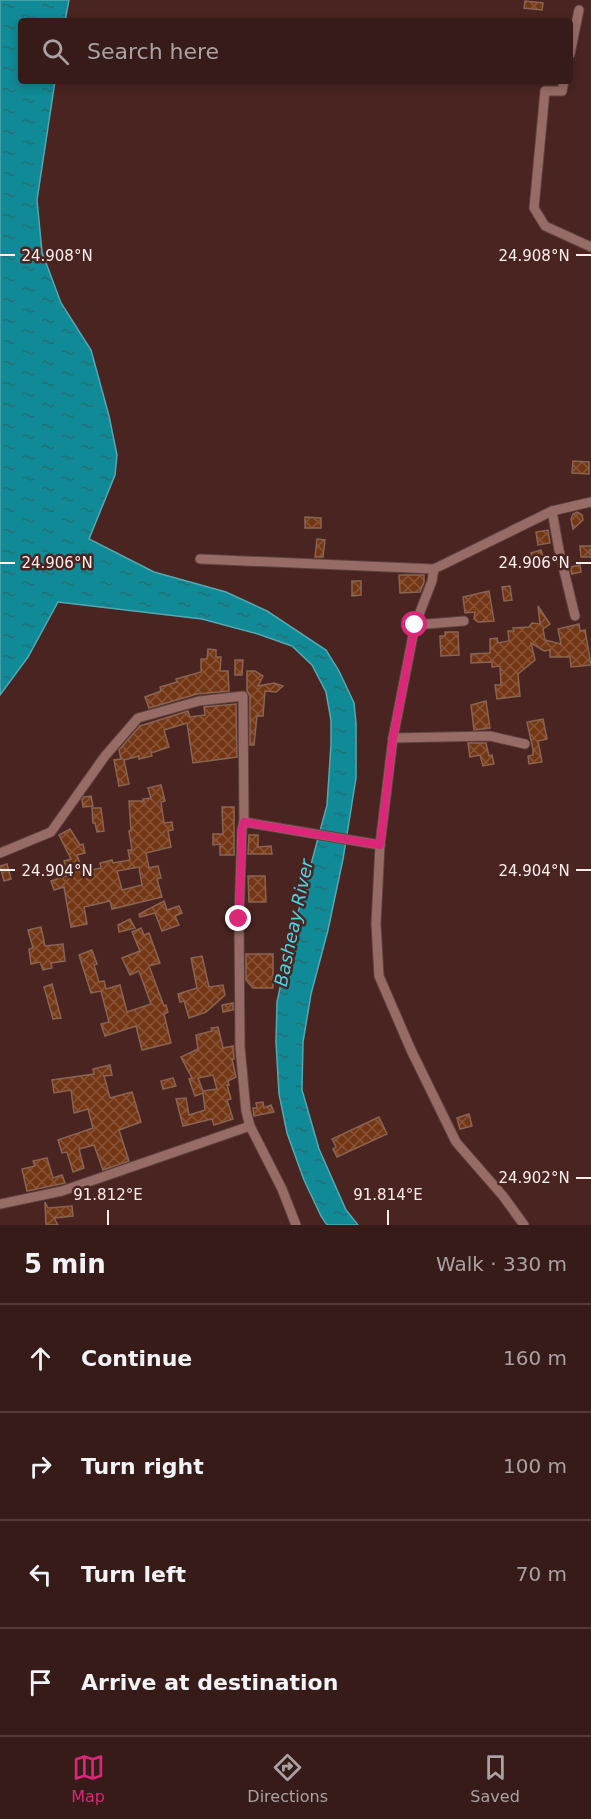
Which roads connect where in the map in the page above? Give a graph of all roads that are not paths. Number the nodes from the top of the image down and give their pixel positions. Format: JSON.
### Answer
{"nodes":[{"id":1,"x":579,"y":10,"type":"dead end"},
{"id":2,"x":573,"y":39,"type":"edge"},
{"id":3,"x":563,"y":84,"type":"edge"},
{"id":4,"x":591,"y":247,"type":"edge"},
{"id":5,"x":591,"y":502,"type":"edge"},
{"id":6,"x":552,"y":511,"type":"junction"},
{"id":7,"x":200,"y":559,"type":"dead end"},
{"id":8,"x":434,"y":569,"type":"junction"},
{"id":9,"x":574,"y":616,"type":"dead end"},
{"id":10,"x":464,"y":621,"type":"dead end"},
{"id":11,"x":415,"y":625,"type":"junction"},
{"id":12,"x":393,"y":738,"type":"junction"},
{"id":13,"x":525,"y":744,"type":"dead end"},
{"id":14,"x":244,"y":822,"type":"junction"},
{"id":15,"x":380,"y":845,"type":"junction"},
{"id":16,"x":0,"y":853,"type":"edge"},
{"id":17,"x":250,"y":1126,"type":"junction"},
{"id":18,"x":0,"y":1204,"type":"edge"},
{"id":19,"x":296,"y":1225,"type":"edge"},
{"id":20,"x":524,"y":1225,"type":"edge"}],
"edges":[{"from":1,"to":2,"type":"street"},
{"from":3,"to":4,"type":"street"},
{"from":5,"to":6,"type":"street"},
{"from":6,"to":8,"type":"street"},
{"from":6,"to":9,"type":"street"},
{"from":7,"to":8,"type":"street"},
{"from":8,"to":11,"type":"street"},
{"from":10,"to":11,"type":"street"},
{"from":11,"to":12,"type":"street"},
{"from":12,"to":13,"type":"street"},
{"from":12,"to":15,"type":"street"},
{"from":14,"to":15,"type":"street"},
{"from":14,"to":16,"type":"street"},
{"from":14,"to":17,"type":"street"},
{"from":15,"to":20,"type":"street"},
{"from":17,"to":18,"type":"street"},
{"from":17,"to":19,"type":"street"}]}
